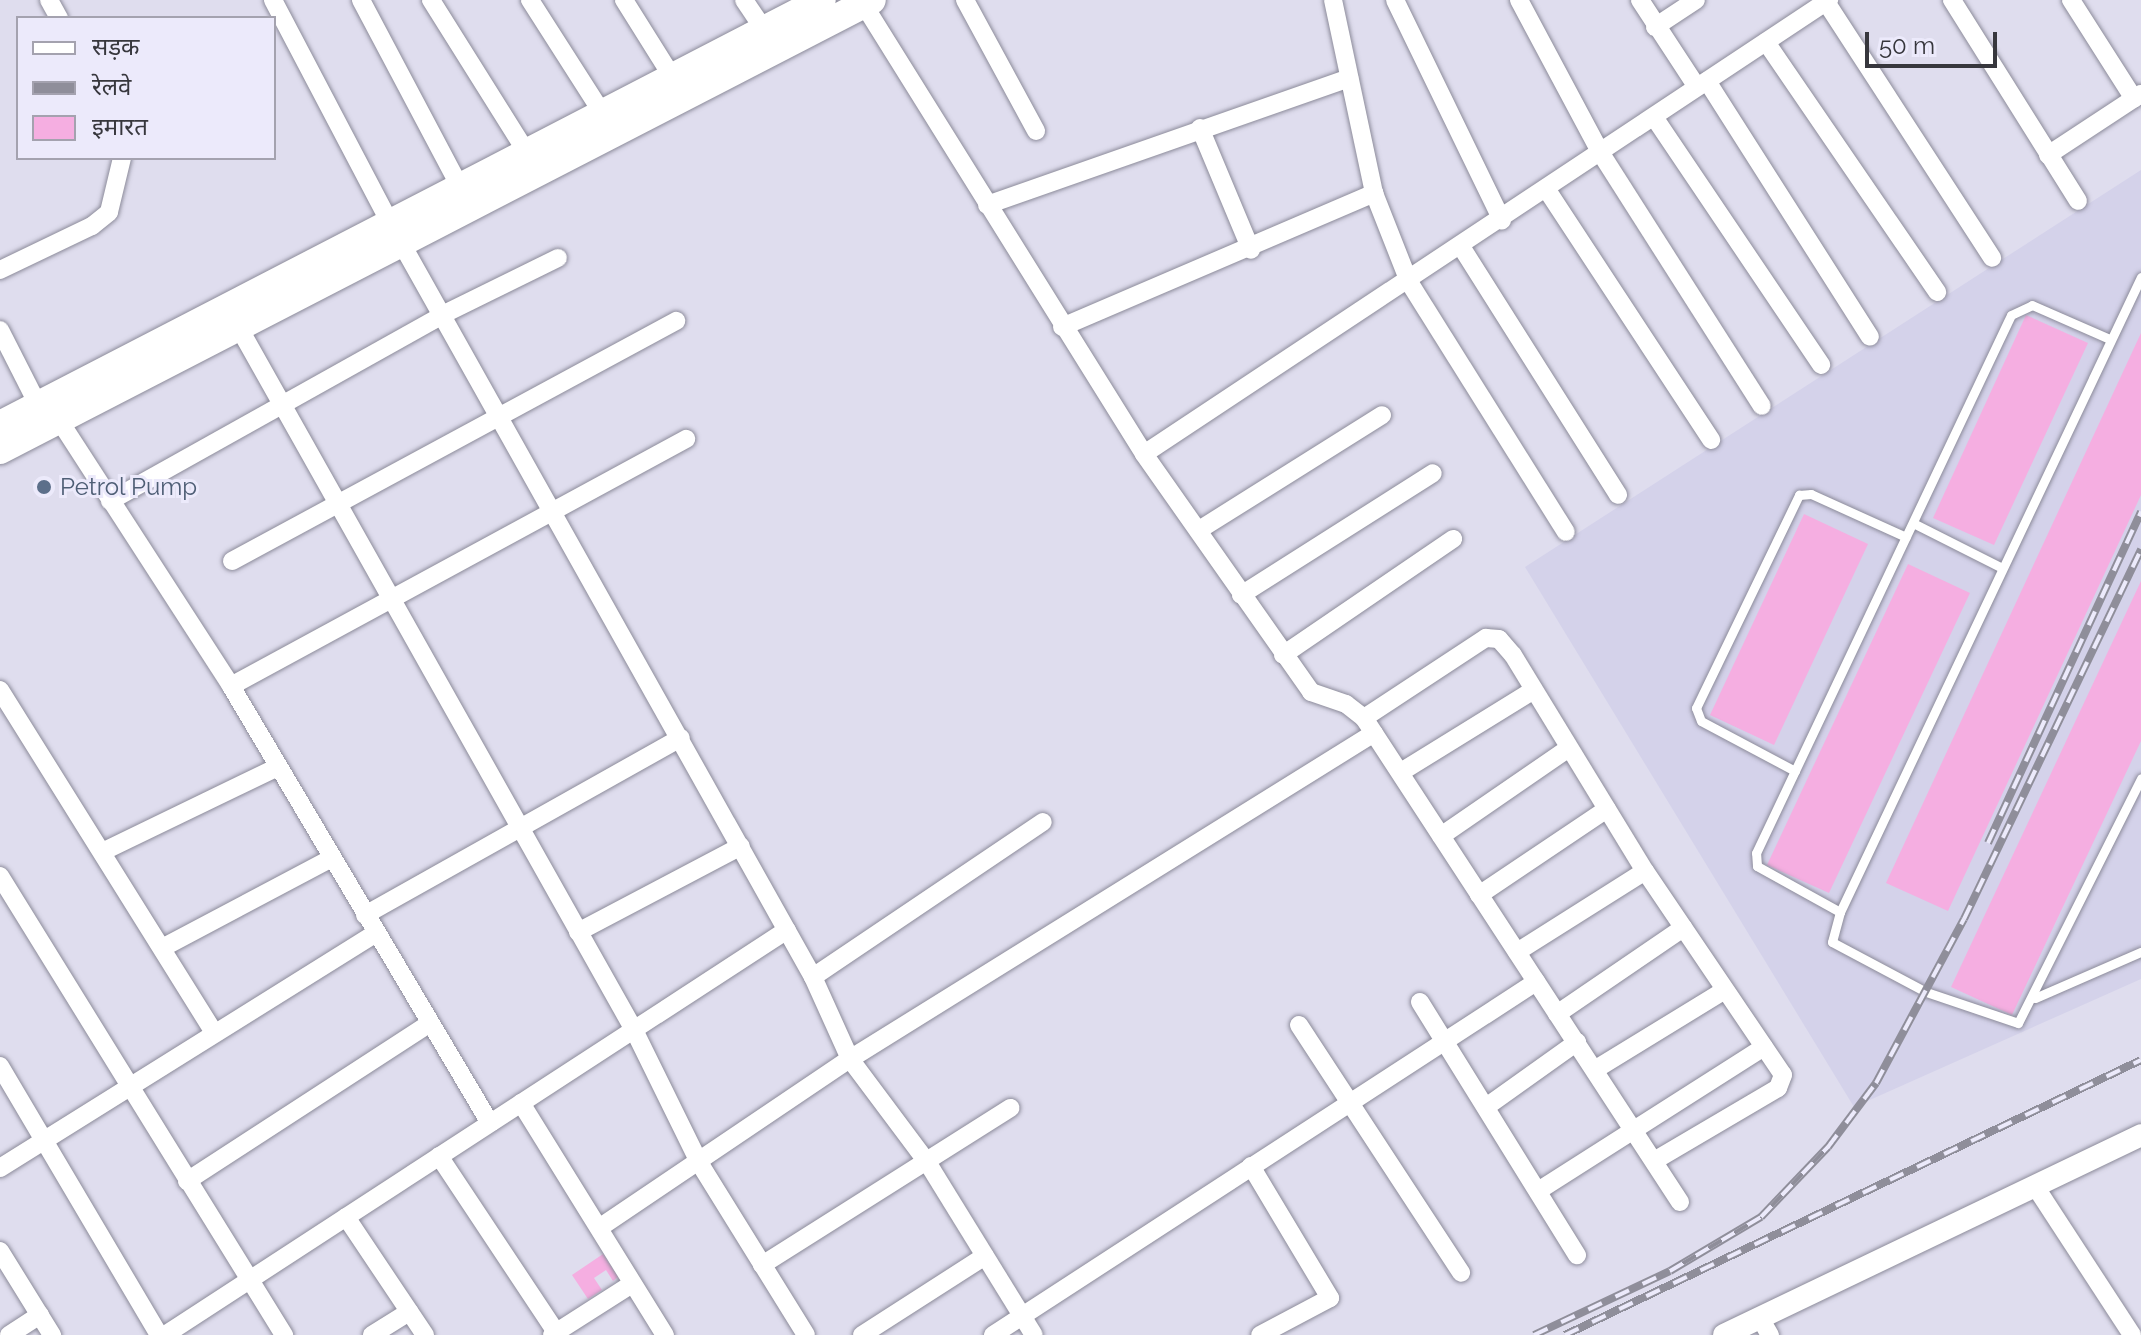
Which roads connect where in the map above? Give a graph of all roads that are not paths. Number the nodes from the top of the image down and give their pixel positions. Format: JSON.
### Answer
{"nodes":[{"id":1,"x":273,"y":0,"type":"edge"},
{"id":2,"x":361,"y":0,"type":"edge"},
{"id":3,"x":431,"y":0,"type":"edge"},
{"id":4,"x":530,"y":0,"type":"edge"},
{"id":5,"x":624,"y":0,"type":"edge"},
{"id":6,"x":744,"y":0,"type":"edge"},
{"id":7,"x":822,"y":0,"type":"edge"},
{"id":8,"x":965,"y":0,"type":"edge"},
{"id":9,"x":1333,"y":0,"type":"edge"},
{"id":10,"x":1395,"y":0,"type":"edge"},
{"id":11,"x":1519,"y":0,"type":"edge"},
{"id":12,"x":1640,"y":0,"type":"edge"},
{"id":13,"x":1696,"y":0,"type":"edge"},
{"id":14,"x":1952,"y":0,"type":"edge"},
{"id":15,"x":2071,"y":0,"type":"edge"},
{"id":16,"x":1827,"y":1,"type":"edge"},
{"id":17,"x":868,"y":2,"type":"edge"},
{"id":18,"x":1805,"y":6,"type":"edge"},
{"id":19,"x":1655,"y":27,"type":"junction"},
{"id":20,"x":765,"y":31,"type":"junction"},
{"id":21,"x":1766,"y":42,"type":"junction"},
{"id":22,"x":673,"y":78,"type":"junction"},
{"id":23,"x":1349,"y":78,"type":"junction"},
{"id":24,"x":1702,"y":84,"type":"junction"},
{"id":25,"x":2137,"y":96,"type":"edge"},
{"id":26,"x":603,"y":114,"type":"junction"},
{"id":27,"x":1654,"y":117,"type":"junction"},
{"id":28,"x":1200,"y":128,"type":"junction"},
{"id":29,"x":1036,"y":131,"type":"dead end"},
{"id":30,"x":1600,"y":152,"type":"junction"},
{"id":31,"x":527,"y":153,"type":"junction"},
{"id":32,"x":2048,"y":155,"type":"junction"},
{"id":33,"x":122,"y":160,"type":"edge"},
{"id":34,"x":460,"y":187,"type":"junction"},
{"id":35,"x":1547,"y":190,"type":"junction"},
{"id":36,"x":1374,"y":193,"type":"junction"},
{"id":37,"x":2078,"y":201,"type":"dead end"},
{"id":38,"x":987,"y":205,"type":"junction"},
{"id":39,"x":1502,"y":220,"type":"junction"},
{"id":40,"x":396,"y":232,"type":"junction"},
{"id":41,"x":1462,"y":248,"type":"junction"},
{"id":42,"x":1251,"y":250,"type":"junction"},
{"id":43,"x":558,"y":258,"type":"dead end"},
{"id":44,"x":1992,"y":258,"type":"dead end"},
{"id":45,"x":0,"y":270,"type":"edge"},
{"id":46,"x":2141,"y":277,"type":"edge"},
{"id":47,"x":1409,"y":282,"type":"junction"},
{"id":48,"x":1937,"y":292,"type":"dead end"},
{"id":49,"x":444,"y":314,"type":"junction"},
{"id":50,"x":676,"y":321,"type":"dead end"},
{"id":51,"x":238,"y":326,"type":"junction"},
{"id":52,"x":1062,"y":327,"type":"junction"},
{"id":53,"x":0,"y":330,"type":"edge"},
{"id":54,"x":1870,"y":337,"type":"dead end"},
{"id":55,"x":2110,"y":339,"type":"junction"},
{"id":56,"x":1821,"y":365,"type":"dead end"},
{"id":57,"x":280,"y":403,"type":"junction"},
{"id":58,"x":1762,"y":406,"type":"dead end"},
{"id":59,"x":48,"y":412,"type":"junction"},
{"id":60,"x":502,"y":415,"type":"junction"},
{"id":61,"x":1382,"y":415,"type":"dead end"},
{"id":62,"x":0,"y":425,"type":"edge"},
{"id":63,"x":686,"y":439,"type":"dead end"},
{"id":64,"x":1711,"y":440,"type":"dead end"},
{"id":65,"x":0,"y":450,"type":"edge"},
{"id":66,"x":1144,"y":454,"type":"junction"},
{"id":67,"x":1433,"y":473,"type":"dead end"},
{"id":68,"x":1618,"y":495,"type":"dead end"},
{"id":69,"x":110,"y":501,"type":"junction"},
{"id":70,"x":336,"y":504,"type":"junction"},
{"id":71,"x":555,"y":508,"type":"junction"},
{"id":72,"x":1913,"y":523,"type":"junction"},
{"id":73,"x":1199,"y":530,"type":"junction"},
{"id":74,"x":1566,"y":532,"type":"dead end"},
{"id":75,"x":1906,"y":537,"type":"junction"},
{"id":76,"x":1453,"y":539,"type":"dead end"},
{"id":77,"x":232,"y":561,"type":"dead end"},
{"id":78,"x":2002,"y":568,"type":"junction"},
{"id":79,"x":1241,"y":595,"type":"junction"},
{"id":80,"x":392,"y":601,"type":"junction"},
{"id":81,"x":1283,"y":655,"type":"junction"},
{"id":82,"x":231,"y":686,"type":"junction"},
{"id":83,"x":0,"y":690,"type":"edge"},
{"id":84,"x":1534,"y":690,"type":"junction"},
{"id":85,"x":1369,"y":726,"type":"junction"},
{"id":86,"x":681,"y":738,"type":"junction"},
{"id":87,"x":1569,"y":748,"type":"junction"},
{"id":88,"x":278,"y":767,"type":"junction"},
{"id":89,"x":1795,"y":771,"type":"junction"},
{"id":90,"x":1401,"y":772,"type":"junction"},
{"id":91,"x":2141,"y":778,"type":"edge"},
{"id":92,"x":1607,"y":809,"type":"junction"},
{"id":93,"x":1043,"y":822,"type":"dead end"},
{"id":94,"x":519,"y":829,"type":"junction"},
{"id":95,"x":1441,"y":836,"type":"junction"},
{"id":96,"x":741,"y":846,"type":"junction"},
{"id":97,"x":102,"y":852,"type":"junction"},
{"id":98,"x":332,"y":858,"type":"junction"},
{"id":99,"x":1645,"y":871,"type":"junction"},
{"id":100,"x":0,"y":876,"type":"edge"},
{"id":101,"x":1479,"y":895,"type":"junction"},
{"id":102,"x":1840,"y":912,"type":"junction"},
{"id":103,"x":365,"y":915,"type":"junction"},
{"id":104,"x":1683,"y":928,"type":"junction"},
{"id":105,"x":787,"y":930,"type":"junction"},
{"id":106,"x":578,"y":932,"type":"junction"},
{"id":107,"x":376,"y":933,"type":"junction"},
{"id":108,"x":162,"y":948,"type":"junction"},
{"id":109,"x":1517,"y":952,"type":"junction"},
{"id":110,"x":2141,"y":952,"type":"edge"},
{"id":111,"x":813,"y":977,"type":"junction"},
{"id":112,"x":1536,"y":982,"type":"junction"},
{"id":113,"x":1725,"y":990,"type":"junction"},
{"id":114,"x":2035,"y":998,"type":"junction"},
{"id":115,"x":1420,"y":1002,"type":"dead end"},
{"id":116,"x":1557,"y":1014,"type":"junction"},
{"id":117,"x":430,"y":1023,"type":"junction"},
{"id":118,"x":1299,"y":1025,"type":"dead end"},
{"id":119,"x":634,"y":1030,"type":"junction"},
{"id":120,"x":214,"y":1033,"type":"junction"},
{"id":121,"x":1445,"y":1041,"type":"junction"},
{"id":122,"x":1577,"y":1042,"type":"junction"},
{"id":123,"x":1764,"y":1047,"type":"junction"},
{"id":124,"x":850,"y":1059,"type":"junction"},
{"id":125,"x":0,"y":1066,"type":"edge"},
{"id":126,"x":1596,"y":1069,"type":"junction"},
{"id":127,"x":130,"y":1087,"type":"junction"},
{"id":128,"x":521,"y":1103,"type":"junction"},
{"id":129,"x":1350,"y":1105,"type":"junction"},
{"id":130,"x":1486,"y":1107,"type":"junction"},
{"id":131,"x":1010,"y":1108,"type":"dead end"},
{"id":132,"x":490,"y":1123,"type":"junction"},
{"id":133,"x":1634,"y":1126,"type":"junction"},
{"id":134,"x":2141,"y":1135,"type":"edge"},
{"id":135,"x":44,"y":1140,"type":"junction"},
{"id":136,"x":439,"y":1156,"type":"junction"},
{"id":137,"x":1656,"y":1160,"type":"junction"},
{"id":138,"x":927,"y":1162,"type":"junction"},
{"id":139,"x":700,"y":1164,"type":"junction"},
{"id":140,"x":1251,"y":1166,"type":"junction"},
{"id":141,"x":0,"y":1168,"type":"edge"},
{"id":142,"x":187,"y":1181,"type":"junction"},
{"id":143,"x":2035,"y":1186,"type":"junction"},
{"id":144,"x":1538,"y":1191,"type":"junction"},
{"id":145,"x":1680,"y":1202,"type":"dead end"},
{"id":146,"x":346,"y":1217,"type":"junction"},
{"id":147,"x":602,"y":1226,"type":"junction"},
{"id":148,"x":1577,"y":1255,"type":"dead end"},
{"id":149,"x":985,"y":1256,"type":"junction"},
{"id":150,"x":3,"y":1262,"type":"edge"},
{"id":151,"x":762,"y":1265,"type":"junction"},
{"id":152,"x":1461,"y":1273,"type":"dead end"},
{"id":153,"x":247,"y":1281,"type":"junction"},
{"id":154,"x":632,"y":1284,"type":"junction"},
{"id":155,"x":409,"y":1312,"type":"junction"},
{"id":156,"x":40,"y":1315,"type":"junction"},
{"id":157,"x":1022,"y":1315,"type":"junction"},
{"id":158,"x":1765,"y":1326,"type":"edge"},
{"id":159,"x":554,"y":1334,"type":"edge"},
{"id":160,"x":9,"y":1335,"type":"edge"},
{"id":161,"x":52,"y":1335,"type":"edge"},
{"id":162,"x":162,"y":1335,"type":"edge"},
{"id":163,"x":284,"y":1335,"type":"edge"},
{"id":164,"x":372,"y":1335,"type":"edge"},
{"id":165,"x":425,"y":1335,"type":"edge"},
{"id":166,"x":665,"y":1335,"type":"edge"},
{"id":167,"x":806,"y":1335,"type":"edge"},
{"id":168,"x":862,"y":1335,"type":"edge"},
{"id":169,"x":993,"y":1335,"type":"edge"},
{"id":170,"x":1034,"y":1335,"type":"edge"},
{"id":171,"x":1260,"y":1335,"type":"edge"},
{"id":172,"x":1724,"y":1335,"type":"edge"},
{"id":173,"x":2132,"y":1335,"type":"edge"}],
"edges":[{"from":1,"to":40,"type":"street"},
{"from":2,"to":34,"type":"street"},
{"from":3,"to":31,"type":"street"},
{"from":4,"to":26,"type":"street"},
{"from":5,"to":22,"type":"street"},
{"from":6,"to":20,"type":"street"},
{"from":7,"to":20,"type":"main road"},
{"from":8,"to":29,"type":"street"},
{"from":9,"to":23,"type":"street"},
{"from":10,"to":39,"type":"street"},
{"from":11,"to":30,"type":"street"},
{"from":12,"to":19,"type":"street"},
{"from":13,"to":19,"type":"street"},
{"from":14,"to":32,"type":"street"},
{"from":15,"to":25,"type":"street"},
{"from":16,"to":18,"type":"street"},
{"from":16,"to":44,"type":"street"},
{"from":17,"to":38,"type":"street"},
{"from":17,"to":40,"type":"main road"},
{"from":18,"to":21,"type":"street"},
{"from":19,"to":24,"type":"street"},
{"from":20,"to":22,"type":"main road"},
{"from":21,"to":24,"type":"street"},
{"from":21,"to":48,"type":"street"},
{"from":22,"to":26,"type":"main road"},
{"from":23,"to":28,"type":"street"},
{"from":23,"to":36,"type":"street"},
{"from":24,"to":27,"type":"street"},
{"from":24,"to":54,"type":"street"},
{"from":25,"to":32,"type":"street"},
{"from":26,"to":31,"type":"main road"},
{"from":27,"to":30,"type":"street"},
{"from":27,"to":56,"type":"street"},
{"from":28,"to":38,"type":"street"},
{"from":28,"to":42,"type":"street"},
{"from":30,"to":35,"type":"street"},
{"from":30,"to":58,"type":"street"},
{"from":31,"to":34,"type":"main road"},
{"from":32,"to":37,"type":"street"},
{"from":33,"to":45,"type":"street"},
{"from":34,"to":40,"type":"main road"},
{"from":35,"to":39,"type":"street"},
{"from":35,"to":64,"type":"street"},
{"from":36,"to":42,"type":"street"},
{"from":36,"to":47,"type":"street"},
{"from":38,"to":52,"type":"street"},
{"from":39,"to":41,"type":"street"},
{"from":40,"to":49,"type":"street"},
{"from":40,"to":51,"type":"main road"},
{"from":40,"to":59,"type":"main road"},
{"from":41,"to":47,"type":"street"},
{"from":41,"to":68,"type":"street"},
{"from":42,"to":52,"type":"street"},
{"from":43,"to":49,"type":"street"},
{"from":46,"to":55,"type":"lane"},
{"from":47,"to":66,"type":"street"},
{"from":47,"to":74,"type":"street"},
{"from":49,"to":57,"type":"street"},
{"from":49,"to":60,"type":"street"},
{"from":50,"to":60,"type":"street"},
{"from":51,"to":57,"type":"street"},
{"from":51,"to":59,"type":"main road"},
{"from":52,"to":66,"type":"street"},
{"from":53,"to":59,"type":"street"},
{"from":55,"to":72,"type":"lane"},
{"from":55,"to":78,"type":"lane"},
{"from":57,"to":69,"type":"street"},
{"from":57,"to":70,"type":"street"},
{"from":59,"to":62,"type":"main road"},
{"from":59,"to":65,"type":"main road"},
{"from":59,"to":69,"type":"street"},
{"from":60,"to":70,"type":"street"},
{"from":60,"to":71,"type":"street"},
{"from":61,"to":73,"type":"street"},
{"from":63,"to":71,"type":"street"},
{"from":66,"to":73,"type":"street"},
{"from":67,"to":79,"type":"street"},
{"from":69,"to":82,"type":"street"},
{"from":70,"to":77,"type":"street"},
{"from":70,"to":80,"type":"street"},
{"from":71,"to":80,"type":"street"},
{"from":71,"to":86,"type":"street"},
{"from":72,"to":75,"type":"lane"},
{"from":72,"to":78,"type":"lane"},
{"from":73,"to":79,"type":"street"},
{"from":75,"to":89,"type":"lane"},
{"from":75,"to":89,"type":"lane"},
{"from":76,"to":81,"type":"street"},
{"from":78,"to":102,"type":"lane"},
{"from":79,"to":81,"type":"street"},
{"from":80,"to":82,"type":"street"},
{"from":80,"to":94,"type":"street"},
{"from":81,"to":85,"type":"street"},
{"from":82,"to":88,"type":"street"},
{"from":83,"to":97,"type":"street"},
{"from":84,"to":85,"type":"street"},
{"from":84,"to":87,"type":"street"},
{"from":84,"to":90,"type":"street"},
{"from":85,"to":90,"type":"street"},
{"from":85,"to":124,"type":"street"},
{"from":86,"to":94,"type":"street"},
{"from":86,"to":96,"type":"street"},
{"from":87,"to":92,"type":"street"},
{"from":87,"to":95,"type":"street"},
{"from":88,"to":97,"type":"street"},
{"from":88,"to":98,"type":"street"},
{"from":89,"to":102,"type":"lane"},
{"from":90,"to":95,"type":"street"},
{"from":91,"to":114,"type":"lane"},
{"from":92,"to":99,"type":"street"},
{"from":92,"to":101,"type":"street"},
{"from":93,"to":111,"type":"street"},
{"from":94,"to":103,"type":"street"},
{"from":94,"to":106,"type":"street"},
{"from":95,"to":101,"type":"street"},
{"from":96,"to":105,"type":"street"},
{"from":96,"to":106,"type":"street"},
{"from":97,"to":108,"type":"street"},
{"from":98,"to":103,"type":"street"},
{"from":98,"to":108,"type":"street"},
{"from":99,"to":104,"type":"street"},
{"from":99,"to":109,"type":"street"},
{"from":100,"to":127,"type":"street"},
{"from":101,"to":109,"type":"street"},
{"from":102,"to":114,"type":"lane"},
{"from":103,"to":107,"type":"street"},
{"from":104,"to":113,"type":"street"},
{"from":104,"to":116,"type":"street"},
{"from":105,"to":111,"type":"street"},
{"from":105,"to":119,"type":"street"},
{"from":106,"to":119,"type":"street"},
{"from":107,"to":117,"type":"street"},
{"from":107,"to":120,"type":"street"},
{"from":108,"to":120,"type":"street"},
{"from":109,"to":112,"type":"street"},
{"from":110,"to":114,"type":"lane"},
{"from":111,"to":124,"type":"street"},
{"from":112,"to":116,"type":"street"},
{"from":112,"to":121,"type":"street"},
{"from":113,"to":123,"type":"street"},
{"from":113,"to":126,"type":"street"},
{"from":115,"to":121,"type":"street"},
{"from":116,"to":122,"type":"street"},
{"from":117,"to":132,"type":"street"},
{"from":117,"to":142,"type":"street"},
{"from":118,"to":129,"type":"street"},
{"from":119,"to":128,"type":"street"},
{"from":119,"to":139,"type":"street"},
{"from":120,"to":127,"type":"street"},
{"from":121,"to":129,"type":"street"},
{"from":121,"to":130,"type":"street"},
{"from":122,"to":126,"type":"street"},
{"from":122,"to":130,"type":"street"},
{"from":123,"to":133,"type":"street"},
{"from":123,"to":137,"type":"street"},
{"from":124,"to":138,"type":"street"},
{"from":124,"to":139,"type":"street"},
{"from":125,"to":135,"type":"street"},
{"from":126,"to":133,"type":"street"},
{"from":127,"to":135,"type":"street"},
{"from":127,"to":142,"type":"street"},
{"from":128,"to":132,"type":"street"},
{"from":128,"to":147,"type":"street"},
{"from":129,"to":140,"type":"street"},
{"from":129,"to":152,"type":"street"},
{"from":130,"to":144,"type":"street"},
{"from":131,"to":138,"type":"street"},
{"from":132,"to":136,"type":"street"},
{"from":133,"to":137,"type":"street"},
{"from":133,"to":144,"type":"street"},
{"from":134,"to":143,"type":"street"},
{"from":135,"to":141,"type":"street"},
{"from":135,"to":162,"type":"street"},
{"from":136,"to":146,"type":"street"},
{"from":136,"to":159,"type":"street"},
{"from":137,"to":145,"type":"street"},
{"from":138,"to":149,"type":"street"},
{"from":138,"to":151,"type":"street"},
{"from":139,"to":147,"type":"street"},
{"from":139,"to":151,"type":"street"},
{"from":140,"to":157,"type":"street"},
{"from":140,"to":171,"type":"street"},
{"from":142,"to":153,"type":"street"},
{"from":143,"to":158,"type":"street"},
{"from":143,"to":173,"type":"street"},
{"from":144,"to":148,"type":"street"},
{"from":146,"to":153,"type":"street"},
{"from":146,"to":155,"type":"street"},
{"from":147,"to":154,"type":"street"},
{"from":149,"to":157,"type":"street"},
{"from":149,"to":168,"type":"street"},
{"from":150,"to":156,"type":"street"},
{"from":151,"to":167,"type":"street"},
{"from":153,"to":162,"type":"street"},
{"from":153,"to":163,"type":"street"},
{"from":154,"to":159,"type":"street"},
{"from":154,"to":166,"type":"street"},
{"from":155,"to":164,"type":"street"},
{"from":155,"to":165,"type":"street"},
{"from":156,"to":160,"type":"street"},
{"from":156,"to":161,"type":"street"},
{"from":157,"to":169,"type":"street"},
{"from":157,"to":170,"type":"street"},
{"from":158,"to":172,"type":"street"}]}
